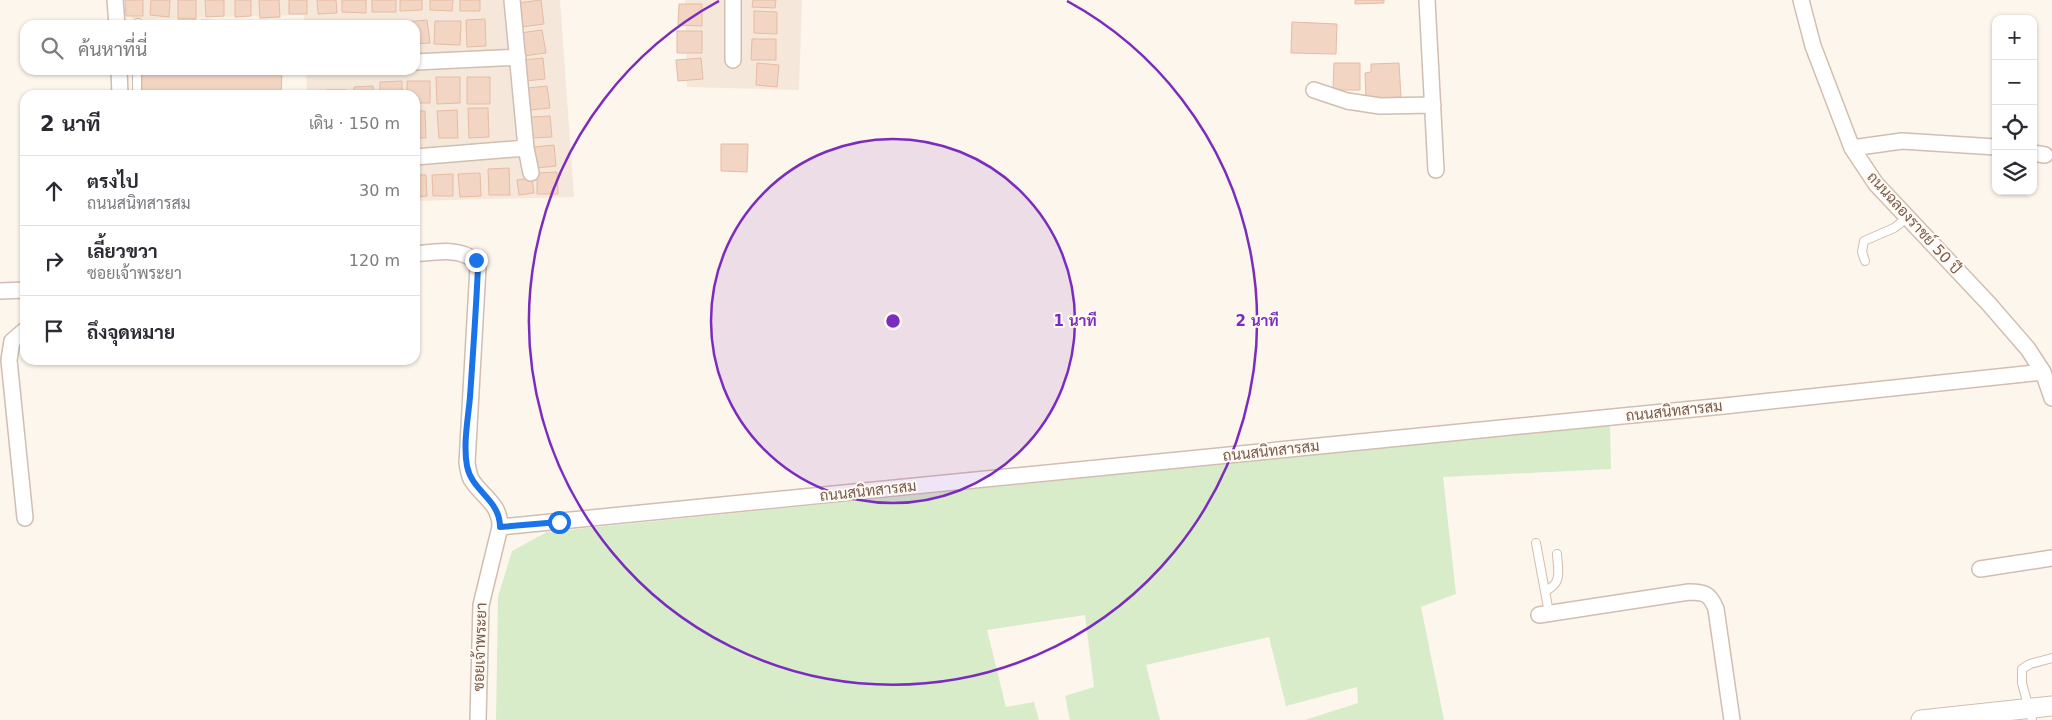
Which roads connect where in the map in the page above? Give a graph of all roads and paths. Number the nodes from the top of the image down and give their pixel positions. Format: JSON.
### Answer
{"nodes":[{"id":1,"x":115,"y":0,"type":"edge"},
{"id":2,"x":512,"y":0,"type":"edge"},
{"id":3,"x":732,"y":0,"type":"edge"},
{"id":4,"x":1428,"y":0,"type":"edge"},
{"id":5,"x":1801,"y":0,"type":"edge"},
{"id":6,"x":116,"y":20,"type":"edge"},
{"id":7,"x":518,"y":57,"type":"junction"},
{"id":8,"x":733,"y":60,"type":"dead end"},
{"id":9,"x":420,"y":62,"type":"edge"},
{"id":10,"x":119,"y":75,"type":"edge"},
{"id":11,"x":137,"y":75,"type":"edge"},
{"id":12,"x":120,"y":90,"type":"edge"},
{"id":13,"x":137,"y":90,"type":"edge"},
{"id":14,"x":1314,"y":90,"type":"dead end"},
{"id":15,"x":1433,"y":105,"type":"junction"},
{"id":16,"x":1992,"y":147,"type":"edge"},
{"id":17,"x":526,"y":148,"type":"junction"},
{"id":18,"x":1852,"y":148,"type":"junction"},
{"id":19,"x":420,"y":156,"type":"edge"},
{"id":20,"x":1436,"y":170,"type":"dead end"},
{"id":21,"x":531,"y":173,"type":"dead end"},
{"id":22,"x":1907,"y":218,"type":"junction"},
{"id":23,"x":420,"y":254,"type":"edge"},
{"id":24,"x":1865,"y":261,"type":"dead end"},
{"id":25,"x":20,"y":290,"type":"edge"},
{"id":26,"x":0,"y":291,"type":"edge"},
{"id":27,"x":20,"y":334,"type":"edge"},
{"id":28,"x":2043,"y":372,"type":"junction"},
{"id":29,"x":2052,"y":398,"type":"edge"},
{"id":30,"x":25,"y":518,"type":"dead end"},
{"id":31,"x":500,"y":527,"type":"junction"},
{"id":32,"x":1536,"y":543,"type":"dead end"},
{"id":33,"x":1557,"y":554,"type":"dead end"},
{"id":34,"x":2052,"y":558,"type":"edge"},
{"id":35,"x":1980,"y":569,"type":"dead end"},
{"id":36,"x":1545,"y":591,"type":"junction"},
{"id":37,"x":1544,"y":614,"type":"joint"},
{"id":38,"x":2052,"y":658,"type":"edge"},
{"id":39,"x":2052,"y":706,"type":"edge"},
{"id":40,"x":2031,"y":714,"type":"edge"},
{"id":41,"x":1962,"y":717,"type":"edge"},
{"id":42,"x":478,"y":720,"type":"edge"},
{"id":43,"x":1732,"y":720,"type":"edge"},
{"id":44,"x":1921,"y":720,"type":"edge"}],
"edges":[{"from":1,"to":6,"type":"street"},
{"from":2,"to":7,"type":"street"},
{"from":3,"to":8,"type":"street"},
{"from":4,"to":15,"type":"street"},
{"from":5,"to":18,"type":"street","name":"ถนนฉลองราชย์ 50 ปี"},
{"from":7,"to":9,"type":"street"},
{"from":7,"to":17,"type":"street"},
{"from":10,"to":12,"type":"street"},
{"from":11,"to":13,"type":"lane"},
{"from":14,"to":15,"type":"street"},
{"from":15,"to":20,"type":"street"},
{"from":16,"to":18,"type":"street"},
{"from":17,"to":19,"type":"street"},
{"from":17,"to":21,"type":"street"},
{"from":18,"to":22,"type":"street","name":"ถนนฉลองราชย์ 50 ปี"},
{"from":22,"to":24,"type":"lane"},
{"from":22,"to":28,"type":"street","name":"ถนนฉลองราชย์ 50 ปี"},
{"from":23,"to":31,"type":"street"},
{"from":25,"to":26,"type":"street"},
{"from":27,"to":30,"type":"street"},
{"from":28,"to":29,"type":"street","name":"ถนนฉลองราชย์ 50 ปี"},
{"from":28,"to":31,"type":"street","name":"ถนนสนิทสารสม"},
{"from":31,"to":42,"type":"street","name":"ซอยเจ้าพระยา"},
{"from":32,"to":36,"type":"lane"},
{"from":33,"to":36,"type":"lane"},
{"from":34,"to":35,"type":"street"},
{"from":36,"to":37,"type":"lane"},
{"from":37,"to":43,"type":"street"},
{"from":38,"to":40,"type":"lane"},
{"from":39,"to":40,"type":"street"},
{"from":40,"to":41,"type":"street"},
{"from":41,"to":44,"type":"street"}]}
